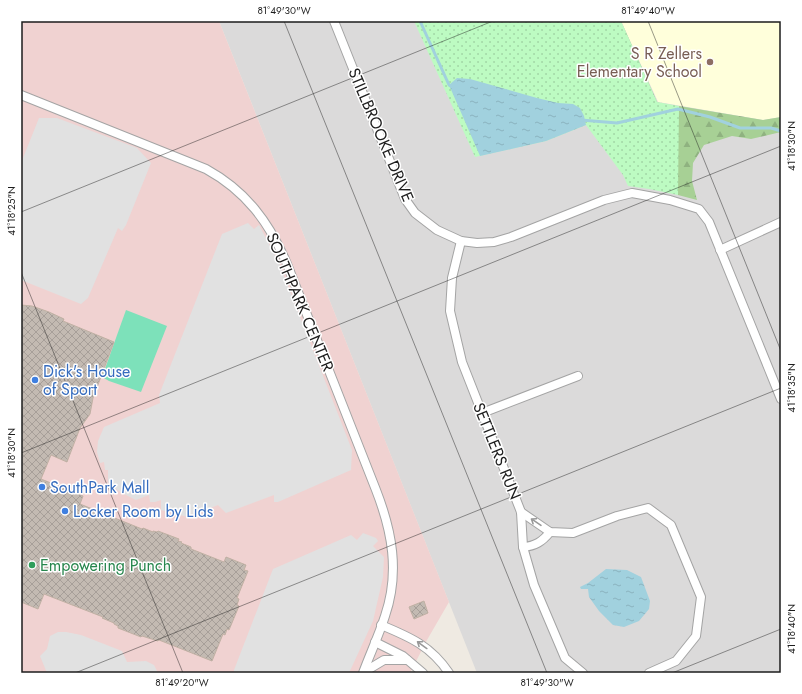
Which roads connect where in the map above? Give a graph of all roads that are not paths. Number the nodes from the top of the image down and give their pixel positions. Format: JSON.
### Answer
{"nodes":[{"id":1,"x":334,"y":21,"type":"edge"},
{"id":2,"x":21,"y":95,"type":"edge"},
{"id":3,"x":781,"y":222,"type":"edge"},
{"id":4,"x":461,"y":241,"type":"junction"},
{"id":5,"x":720,"y":250,"type":"junction"},
{"id":6,"x":578,"y":376,"type":"dead end"},
{"id":7,"x":781,"y":399,"type":"edge"},
{"id":8,"x":482,"y":413,"type":"junction"},
{"id":9,"x":521,"y":512,"type":"junction"},
{"id":10,"x":550,"y":532,"type":"junction"},
{"id":11,"x":523,"y":547,"type":"junction"},
{"id":12,"x":381,"y":625,"type":"junction"},
{"id":13,"x":375,"y":642,"type":"junction"},
{"id":14,"x":407,"y":660,"type":"junction"},
{"id":15,"x":363,"y":672,"type":"edge"},
{"id":16,"x":423,"y":673,"type":"edge"},
{"id":17,"x":449,"y":673,"type":"edge"},
{"id":18,"x":583,"y":673,"type":"edge"},
{"id":19,"x":649,"y":673,"type":"edge"}],
"edges":[{"from":1,"to":4,"type":"street","name":"STILLBROOKE DRIVE"},
{"from":2,"to":12,"type":"street","name":"SOUTHPARK CENTER"},
{"from":3,"to":5,"type":"street"},
{"from":4,"to":5,"type":"street","name":"STILLBROOKE DRIVE"},
{"from":4,"to":8,"type":"street","name":"SETTLERS RUN"},
{"from":5,"to":7,"type":"street"},
{"from":6,"to":8,"type":"street"},
{"from":8,"to":9,"type":"street","name":"SETTLERS RUN"},
{"from":10,"to":9,"type":"street","one_way":true},
{"from":9,"to":11,"type":"street","name":"SETTLERS RUN"},
{"from":10,"to":11,"type":"street"},
{"from":10,"to":19,"type":"street"},
{"from":11,"to":18,"type":"street","name":"SETTLERS RUN"},
{"from":12,"to":13,"type":"street","name":"SOUTHPARK CENTER"},
{"from":17,"to":12,"type":"street","one_way":true},
{"from":13,"to":14,"type":"street"},
{"from":13,"to":15,"type":"street","name":"SOUTHPARK CENTER"},
{"from":14,"to":15,"type":"street","name":"SOUTHPARK CENTER"},
{"from":14,"to":16,"type":"street"}]}
